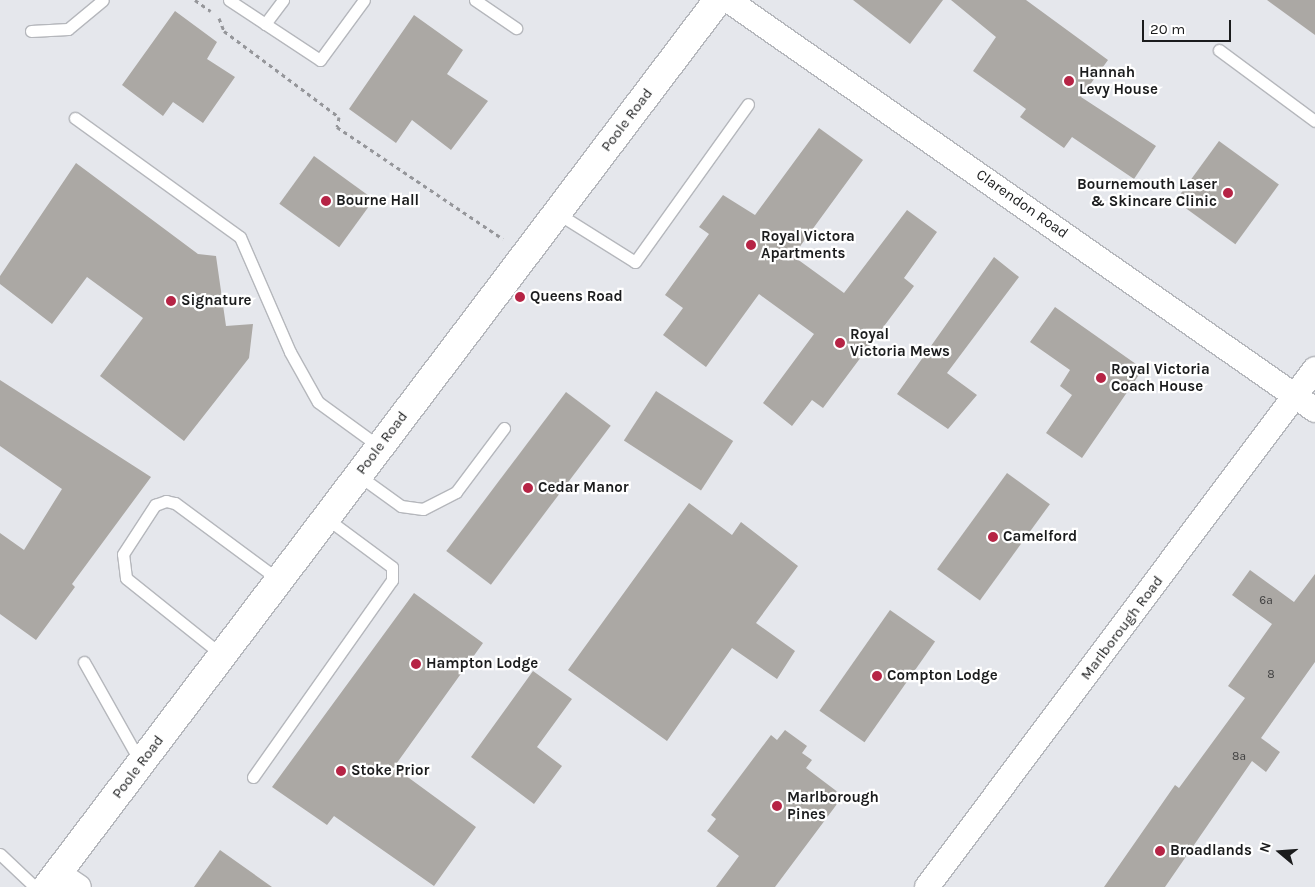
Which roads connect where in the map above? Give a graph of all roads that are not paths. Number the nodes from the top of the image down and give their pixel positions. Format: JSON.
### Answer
{"nodes":[{"id":1,"x":103,"y":0,"type":"edge"},
{"id":2,"x":229,"y":0,"type":"edge"},
{"id":3,"x":283,"y":0,"type":"edge"},
{"id":4,"x":364,"y":0,"type":"edge"},
{"id":5,"x":475,"y":0,"type":"edge"},
{"id":6,"x":718,"y":0,"type":"edge"},
{"id":7,"x":728,"y":0,"type":"edge"},
{"id":8,"x":265,"y":24,"type":"junction"},
{"id":9,"x":516,"y":28,"type":"dead end"},
{"id":10,"x":31,"y":31,"type":"dead end"},
{"id":11,"x":1219,"y":50,"type":"dead end"},
{"id":12,"x":748,"y":104,"type":"dead end"},
{"id":13,"x":75,"y":118,"type":"dead end"},
{"id":14,"x":1315,"y":121,"type":"edge"},
{"id":15,"x":557,"y":213,"type":"junction"},
{"id":16,"x":1315,"y":369,"type":"edge"},
{"id":17,"x":1296,"y":397,"type":"junction"},
{"id":18,"x":1315,"y":410,"type":"edge"},
{"id":19,"x":504,"y":428,"type":"dead end"},
{"id":20,"x":380,"y":447,"type":"junction"},
{"id":21,"x":358,"y":475,"type":"junction"},
{"id":22,"x":326,"y":518,"type":"junction"},
{"id":23,"x":279,"y":580,"type":"junction"},
{"id":24,"x":222,"y":655,"type":"junction"},
{"id":25,"x":84,"y":662,"type":"dead end"},
{"id":26,"x":141,"y":763,"type":"junction"},
{"id":27,"x":253,"y":777,"type":"dead end"},
{"id":28,"x":0,"y":854,"type":"edge"},
{"id":29,"x":61,"y":882,"type":"edge"},
{"id":30,"x":35,"y":887,"type":"edge"},
{"id":31,"x":927,"y":887,"type":"edge"}],
"edges":[{"from":1,"to":10,"type":"lane"},
{"from":2,"to":8,"type":"lane"},
{"from":3,"to":8,"type":"lane"},
{"from":4,"to":8,"type":"lane"},
{"from":5,"to":9,"type":"lane"},
{"from":6,"to":15,"type":"street","name":"Poole Road"},
{"from":7,"to":17,"type":"street","name":"Clarendon Road"},
{"from":11,"to":14,"type":"lane"},
{"from":12,"to":15,"type":"lane"},
{"from":13,"to":20,"type":"lane"},
{"from":15,"to":20,"type":"street","name":"Poole Road"},
{"from":16,"to":17,"type":"street","name":"Marlborough Road"},
{"from":17,"to":18,"type":"street","name":"Clarendon Road"},
{"from":17,"to":31,"type":"street","name":"Marlborough Road"},
{"from":19,"to":21,"type":"lane"},
{"from":20,"to":21,"type":"street","name":"Poole Road"},
{"from":21,"to":22,"type":"street","name":"Poole Road"},
{"from":22,"to":23,"type":"street","name":"Poole Road"},
{"from":22,"to":27,"type":"lane"},
{"from":23,"to":24,"type":"street","name":"Poole Road"},
{"from":23,"to":24,"type":"lane"},
{"from":24,"to":26,"type":"street","name":"Poole Road"},
{"from":25,"to":26,"type":"lane"},
{"from":26,"to":29,"type":"street","name":"Poole Road"},
{"from":28,"to":30,"type":"lane"}]}
